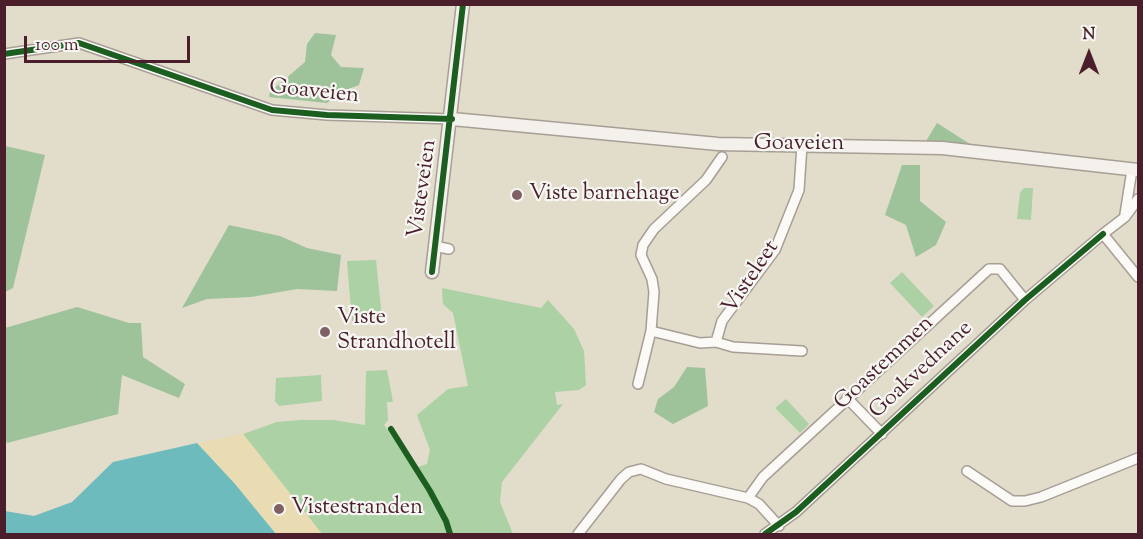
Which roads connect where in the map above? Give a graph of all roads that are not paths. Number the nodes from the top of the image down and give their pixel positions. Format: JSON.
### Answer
{"nodes":[{"id":1,"x":463,"y":4,"type":"edge"},
{"id":2,"x":4,"y":54,"type":"edge"},
{"id":3,"x":452,"y":119,"type":"junction"},
{"id":4,"x":802,"y":145,"type":"junction"},
{"id":5,"x":722,"y":157,"type":"dead end"},
{"id":6,"x":1135,"y":170,"type":"edge"},
{"id":7,"x":1138,"y":199,"type":"edge"},
{"id":8,"x":1125,"y":216,"type":"junction"},
{"id":9,"x":1103,"y":234,"type":"junction"},
{"id":10,"x":434,"y":246,"type":"junction"},
{"id":11,"x":449,"y":249,"type":"dead end"},
{"id":12,"x":432,"y":272,"type":"dead end"},
{"id":13,"x":1138,"y":277,"type":"edge"},
{"id":14,"x":1025,"y":300,"type":"junction"},
{"id":15,"x":651,"y":331,"type":"junction"},
{"id":16,"x":716,"y":342,"type":"junction"},
{"id":17,"x":802,"y":351,"type":"dead end"},
{"id":18,"x":638,"y":384,"type":"dead end"},
{"id":19,"x":847,"y":398,"type":"junction"},
{"id":20,"x":882,"y":434,"type":"junction"},
{"id":21,"x":1138,"y":458,"type":"edge"},
{"id":22,"x":967,"y":471,"type":"dead end"},
{"id":23,"x":748,"y":498,"type":"junction"},
{"id":24,"x":779,"y":526,"type":"junction"},
{"id":25,"x":578,"y":534,"type":"edge"},
{"id":26,"x":765,"y":534,"type":"edge"}],
"edges":[{"from":1,"to":3,"type":"main road","name":"Visteveien"},
{"from":2,"to":3,"type":"street","name":"Goaveien"},
{"from":3,"to":4,"type":"main road","name":"Goaveien"},
{"from":3,"to":10,"type":"main road","name":"Visteveien"},
{"from":4,"to":6,"type":"main road","name":"Goaveien"},
{"from":4,"to":16,"type":"street","name":"Visteleet"},
{"from":5,"to":15,"type":"street"},
{"from":6,"to":8,"type":"street"},
{"from":7,"to":8,"type":"street","name":"Goakvednane"},
{"from":8,"to":9,"type":"street","name":"Goakvednane"},
{"from":9,"to":13,"type":"street"},
{"from":9,"to":14,"type":"street","name":"Goakvednane"},
{"from":10,"to":11,"type":"street","name":"Visteveien"},
{"from":10,"to":12,"type":"main road","name":"Visteveien"},
{"from":14,"to":19,"type":"street","name":"Goastemmen"},
{"from":14,"to":20,"type":"street","name":"Goakvednane"},
{"from":15,"to":16,"type":"street","name":"Visteleet"},
{"from":15,"to":18,"type":"street"},
{"from":16,"to":17,"type":"street","name":"Visteleet"},
{"from":19,"to":20,"type":"street"},
{"from":19,"to":23,"type":"street","name":"Goastemmen"},
{"from":20,"to":24,"type":"street","name":"Goakvednane"},
{"from":21,"to":22,"type":"street"},
{"from":23,"to":24,"type":"street"},
{"from":23,"to":25,"type":"street"},
{"from":24,"to":26,"type":"street","name":"Goakvednane"}]}
